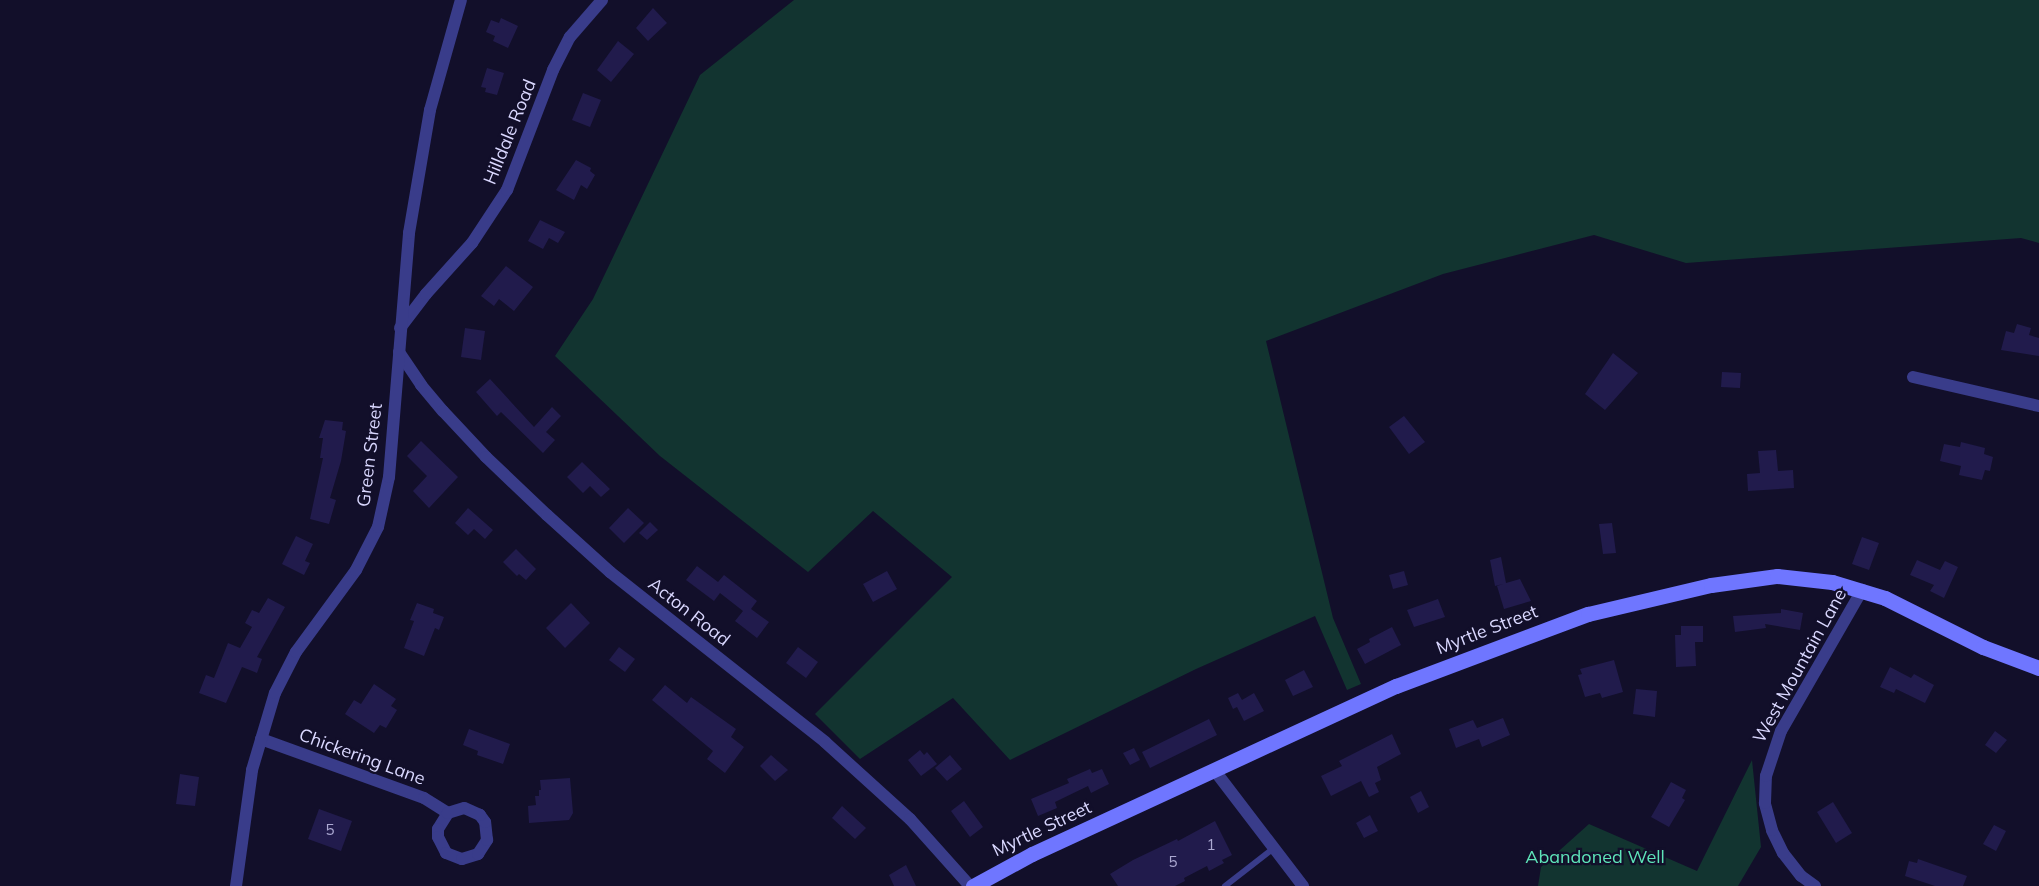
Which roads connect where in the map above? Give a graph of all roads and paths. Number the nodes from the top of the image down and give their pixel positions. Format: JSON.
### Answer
{"nodes":[{"id":1,"x":461,"y":0,"type":"edge"},
{"id":2,"x":602,"y":0,"type":"edge"},
{"id":3,"x":399,"y":329,"type":"junction"},
{"id":4,"x":399,"y":352,"type":"junction"},
{"id":5,"x":1913,"y":377,"type":"dead end"},
{"id":6,"x":2039,"y":406,"type":"edge"},
{"id":7,"x":1862,"y":590,"type":"junction"},
{"id":8,"x":2039,"y":668,"type":"edge"},
{"id":9,"x":261,"y":740,"type":"junction"},
{"id":10,"x":1215,"y":771,"type":"junction"},
{"id":11,"x":448,"y":813,"type":"junction"},
{"id":12,"x":1274,"y":848,"type":"junction"},
{"id":13,"x":236,"y":886,"type":"edge"},
{"id":14,"x":971,"y":886,"type":"edge"},
{"id":15,"x":1225,"y":886,"type":"edge"},
{"id":16,"x":1303,"y":886,"type":"edge"},
{"id":17,"x":1815,"y":886,"type":"edge"}],
"edges":[{"from":1,"to":3,"type":"street","name":"Green Street"},
{"from":2,"to":3,"type":"street","name":"Hilldale Road"},
{"from":3,"to":4,"type":"street","name":"Green Street"},
{"from":4,"to":9,"type":"street","name":"Green Street"},
{"from":4,"to":14,"type":"street","name":"Acton Road"},
{"from":5,"to":6,"type":"street"},
{"from":7,"to":8,"type":"street","name":"Myrtle Street"},
{"from":7,"to":10,"type":"street","name":"Myrtle Street"},
{"from":7,"to":17,"type":"street","name":"West Mountain Lane"},
{"from":9,"to":11,"type":"street","name":"Chickering Lane"},
{"from":9,"to":13,"type":"street","name":"Green Street"},
{"from":10,"to":12,"type":"street"},
{"from":10,"to":14,"type":"street","name":"Myrtle Street"},
{"from":11,"to":11,"type":"street"},
{"from":12,"to":15,"type":"lane"},
{"from":12,"to":16,"type":"street"}]}
